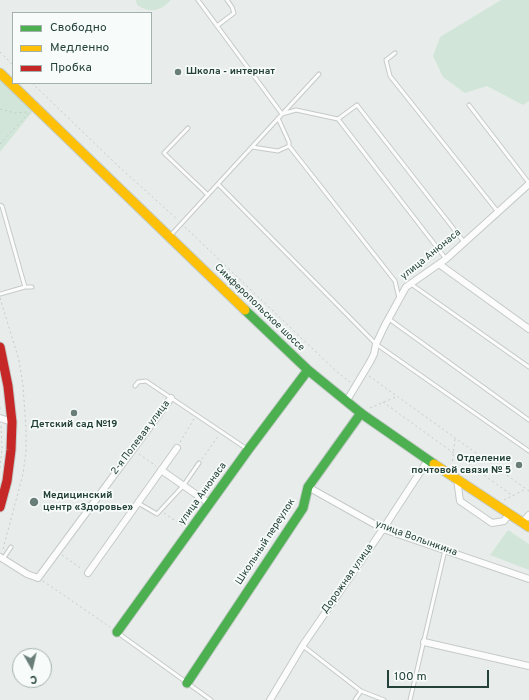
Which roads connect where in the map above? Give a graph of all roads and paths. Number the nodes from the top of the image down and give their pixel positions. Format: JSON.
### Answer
{"nodes":[{"id":1,"x":198,"y":0,"type":"edge"},
{"id":2,"x":227,"y":0,"type":"edge"},
{"id":3,"x":218,"y":26,"type":"junction"},
{"id":4,"x":0,"y":52,"type":"edge"},
{"id":5,"x":395,"y":53,"type":"dead end"},
{"id":6,"x":12,"y":64,"type":"edge"},
{"id":7,"x":0,"y":73,"type":"edge"},
{"id":8,"x":319,"y":74,"type":"dead end"},
{"id":9,"x":33,"y":84,"type":"edge"},
{"id":10,"x":469,"y":105,"type":"dead end"},
{"id":11,"x":0,"y":109,"type":"edge"},
{"id":12,"x":282,"y":114,"type":"junction"},
{"id":13,"x":278,"y":118,"type":"junction"},
{"id":14,"x":338,"y":119,"type":"junction"},
{"id":15,"x":188,"y":128,"type":"dead end"},
{"id":16,"x":0,"y":144,"type":"edge"},
{"id":17,"x":252,"y":146,"type":"junction"},
{"id":18,"x":289,"y":146,"type":"junction"},
{"id":19,"x":218,"y":184,"type":"junction"},
{"id":20,"x":529,"y":184,"type":"edge"},
{"id":21,"x":208,"y":195,"type":"junction"},
{"id":22,"x":0,"y":205,"type":"edge"},
{"id":23,"x":498,"y":212,"type":"junction"},
{"id":24,"x":182,"y":223,"type":"junction"},
{"id":25,"x":169,"y":237,"type":"junction"},
{"id":26,"x":464,"y":242,"type":"junction"},
{"id":27,"x":446,"y":259,"type":"junction"},
{"id":28,"x":439,"y":264,"type":"junction"},
{"id":29,"x":411,"y":284,"type":"junction"},
{"id":30,"x":25,"y":287,"type":"junction"},
{"id":31,"x":32,"y":287,"type":"dead end"},
{"id":32,"x":0,"y":294,"type":"edge"},
{"id":33,"x":400,"y":299,"type":"junction"},
{"id":34,"x":389,"y":319,"type":"junction"},
{"id":35,"x":529,"y":330,"type":"edge"},
{"id":36,"x":376,"y":344,"type":"junction"},
{"id":37,"x":0,"y":347,"type":"edge"},
{"id":38,"x":529,"y":367,"type":"edge"},
{"id":39,"x":308,"y":370,"type":"junction"},
{"id":40,"x":364,"y":372,"type":"junction"},
{"id":41,"x":135,"y":386,"type":"dead end"},
{"id":42,"x":356,"y":386,"type":"junction"},
{"id":43,"x":397,"y":396,"type":"junction"},
{"id":44,"x":171,"y":398,"type":"junction"},
{"id":45,"x":346,"y":402,"type":"junction"},
{"id":46,"x":383,"y":402,"type":"junction"},
{"id":47,"x":0,"y":407,"type":"edge"},
{"id":48,"x":363,"y":412,"type":"junction"},
{"id":49,"x":197,"y":415,"type":"junction"},
{"id":50,"x":0,"y":418,"type":"edge"},
{"id":51,"x":529,"y":420,"type":"edge"},
{"id":52,"x":12,"y":422,"type":"junction"},
{"id":53,"x":222,"y":432,"type":"junction"},
{"id":54,"x":455,"y":438,"type":"junction"},
{"id":55,"x":176,"y":448,"type":"joint"},
{"id":56,"x":132,"y":449,"type":"junction"},
{"id":57,"x":248,"y":450,"type":"junction"},
{"id":58,"x":529,"y":451,"type":"edge"},
{"id":59,"x":453,"y":454,"type":"junction"},
{"id":60,"x":428,"y":460,"type":"junction"},
{"id":61,"x":199,"y":463,"type":"joint"},
{"id":62,"x":0,"y":468,"type":"edge"},
{"id":63,"x":452,"y":469,"type":"dead end"},
{"id":64,"x":161,"y":470,"type":"junction"},
{"id":65,"x":457,"y":479,"type":"junction"},
{"id":66,"x":3,"y":481,"type":"edge"},
{"id":67,"x":183,"y":485,"type":"junction"},
{"id":68,"x":308,"y":487,"type":"junction"},
{"id":69,"x":526,"y":489,"type":"junction"},
{"id":70,"x":529,"y":491,"type":"edge"},
{"id":71,"x":513,"y":496,"type":"junction"},
{"id":72,"x":502,"y":501,"type":"dead end"},
{"id":73,"x":137,"y":503,"type":"junction"},
{"id":74,"x":210,"y":504,"type":"junction"},
{"id":75,"x":0,"y":507,"type":"edge"},
{"id":76,"x":161,"y":510,"type":"junction"},
{"id":77,"x":509,"y":514,"type":"junction"},
{"id":78,"x":529,"y":515,"type":"edge"},
{"id":79,"x":526,"y":525,"type":"edge"},
{"id":80,"x":383,"y":529,"type":"junction"},
{"id":81,"x":190,"y":530,"type":"junction"},
{"id":82,"x":11,"y":547,"type":"dead end"},
{"id":83,"x":445,"y":550,"type":"junction"},
{"id":84,"x":58,"y":553,"type":"junction"},
{"id":85,"x":1,"y":558,"type":"edge"},
{"id":86,"x":88,"y":573,"type":"joint"},
{"id":87,"x":38,"y":578,"type":"junction"},
{"id":88,"x":529,"y":579,"type":"edge"},
{"id":89,"x":117,"y":632,"type":"junction"},
{"id":90,"x":424,"y":642,"type":"junction"},
{"id":91,"x":303,"y":645,"type":"junction"},
{"id":92,"x":529,"y":666,"type":"edge"},
{"id":93,"x":186,"y":683,"type":"junction"},
{"id":94,"x":361,"y":691,"type":"junction"},
{"id":95,"x":211,"y":700,"type":"edge"},
{"id":96,"x":270,"y":700,"type":"edge"},
{"id":97,"x":355,"y":700,"type":"edge"},
{"id":98,"x":384,"y":700,"type":"edge"},
{"id":99,"x":410,"y":700,"type":"edge"}],
"edges":[{"from":1,"to":3,"type":"lane"},
{"from":2,"to":3,"type":"lane"},
{"from":3,"to":12,"type":"lane"},
{"from":4,"to":6,"type":"path"},
{"from":5,"to":23,"type":"lane"},
{"from":7,"to":25,"type":"main road","name":"Симферопольское шоссе"},
{"from":8,"to":12,"type":"lane"},
{"from":9,"to":24,"type":"path"},
{"from":10,"to":20,"type":"lane"},
{"from":11,"to":16,"type":"path"},
{"from":12,"to":13,"type":"lane"},
{"from":12,"to":14,"type":"lane"},
{"from":13,"to":17,"type":"lane"},
{"from":13,"to":18,"type":"lane"},
{"from":14,"to":26,"type":"lane"},
{"from":14,"to":27,"type":"lane"},
{"from":15,"to":21,"type":"lane"},
{"from":17,"to":18,"type":"lane"},
{"from":17,"to":19,"type":"lane"},
{"from":18,"to":33,"type":"lane"},
{"from":19,"to":21,"type":"lane"},
{"from":19,"to":36,"type":"lane"},
{"from":20,"to":23,"type":"street","name":"улица Анюнаса"},
{"from":21,"to":24,"type":"lane"},
{"from":22,"to":30,"type":"lane"},
{"from":23,"to":26,"type":"street","name":"улица Анюнаса"},
{"from":24,"to":25,"type":"lane"},
{"from":24,"to":42,"type":"path"},
{"from":25,"to":39,"type":"main road","name":"Симферопольское шоссе"},
{"from":26,"to":27,"type":"street","name":"улица Анюнаса"},
{"from":27,"to":28,"type":"street","name":"улица Анюнаса"},
{"from":28,"to":29,"type":"street","name":"улица Анюнаса"},
{"from":28,"to":35,"type":"street"},
{"from":29,"to":33,"type":"street","name":"улица Анюнаса"},
{"from":29,"to":38,"type":"lane"},
{"from":30,"to":31,"type":"lane"},
{"from":30,"to":32,"type":"lane"},
{"from":33,"to":34,"type":"street","name":"улица Анюнаса"},
{"from":34,"to":36,"type":"street","name":"улица Анюнаса"},
{"from":34,"to":51,"type":"lane"},
{"from":36,"to":40,"type":"street","name":"улица Анюнаса"},
{"from":36,"to":58,"type":"lane"},
{"from":37,"to":52,"type":"main road"},
{"from":39,"to":45,"type":"main road","name":"Симферопольское шоссе"},
{"from":39,"to":57,"type":"main road","name":"улица Анюнаса"},
{"from":40,"to":42,"type":"street","name":"улица Анюнаса"},
{"from":40,"to":43,"type":"path"},
{"from":41,"to":44,"type":"lane"},
{"from":42,"to":45,"type":"street","name":"улица Анюнаса"},
{"from":43,"to":46,"type":"path"},
{"from":43,"to":54,"type":"path"},
{"from":44,"to":49,"type":"lane"},
{"from":44,"to":56,"type":"street","name":"2-я Полевая улица"},
{"from":45,"to":48,"type":"main road","name":"Симферопольское шоссе"},
{"from":46,"to":48,"type":"path"},
{"from":46,"to":59,"type":"path"},
{"from":47,"to":50,"type":"path"},
{"from":48,"to":60,"type":"main road","name":"Симферопольское шоссе"},
{"from":48,"to":68,"type":"main road","name":"Школьный переулок"},
{"from":49,"to":53,"type":"lane"},
{"from":49,"to":55,"type":"path"},
{"from":50,"to":52,"type":"street"},
{"from":50,"to":62,"type":"path"},
{"from":52,"to":66,"type":"main road"},
{"from":53,"to":57,"type":"lane"},
{"from":53,"to":61,"type":"path"},
{"from":54,"to":59,"type":"path"},
{"from":54,"to":69,"type":"path"},
{"from":55,"to":64,"type":"street"},
{"from":56,"to":64,"type":"path"},
{"from":56,"to":84,"type":"street","name":"2-я Полевая улица"},
{"from":57,"to":74,"type":"main road","name":"улица Анюнаса"},
{"from":59,"to":63,"type":"path"},
{"from":59,"to":71,"type":"path"},
{"from":60,"to":65,"type":"main road","name":"Симферопольское шоссе"},
{"from":60,"to":80,"type":"street","name":"Дорожная улица"},
{"from":61,"to":67,"type":"lane"},
{"from":64,"to":67,"type":"street"},
{"from":64,"to":73,"type":"street"},
{"from":65,"to":77,"type":"main road","name":"Симферопольское шоссе"},
{"from":65,"to":77,"type":"street"},
{"from":66,"to":75,"type":"main road"},
{"from":67,"to":74,"type":"street"},
{"from":67,"to":76,"type":"lane"},
{"from":68,"to":80,"type":"street","name":"улица Волынкина"},
{"from":68,"to":93,"type":"main road","name":"Школьный переулок"},
{"from":69,"to":70,"type":"path"},
{"from":69,"to":71,"type":"path"},
{"from":71,"to":72,"type":"path"},
{"from":73,"to":76,"type":"lane"},
{"from":73,"to":86,"type":"street"},
{"from":74,"to":81,"type":"main road","name":"улица Анюнаса"},
{"from":76,"to":81,"type":"path"},
{"from":77,"to":79,"type":"main road","name":"Симферопольское шоссе"},
{"from":78,"to":79,"type":"street"},
{"from":80,"to":83,"type":"street","name":"улица Волынкина"},
{"from":80,"to":91,"type":"street","name":"Дорожная улица"},
{"from":81,"to":89,"type":"main road","name":"улица Анюнаса"},
{"from":82,"to":85,"type":"lane"},
{"from":83,"to":88,"type":"street","name":"улица Волынкина"},
{"from":83,"to":90,"type":"lane"},
{"from":84,"to":86,"type":"path"},
{"from":84,"to":87,"type":"street","name":"2-я Полевая улица"},
{"from":85,"to":87,"type":"street"},
{"from":87,"to":89,"type":"path"},
{"from":89,"to":93,"type":"lane"},
{"from":90,"to":92,"type":"street"},
{"from":90,"to":99,"type":"lane"},
{"from":91,"to":94,"type":"lane"},
{"from":91,"to":96,"type":"street","name":"Дорожная улица"},
{"from":93,"to":95,"type":"lane"},
{"from":94,"to":97,"type":"lane"},
{"from":94,"to":98,"type":"lane"}]}
